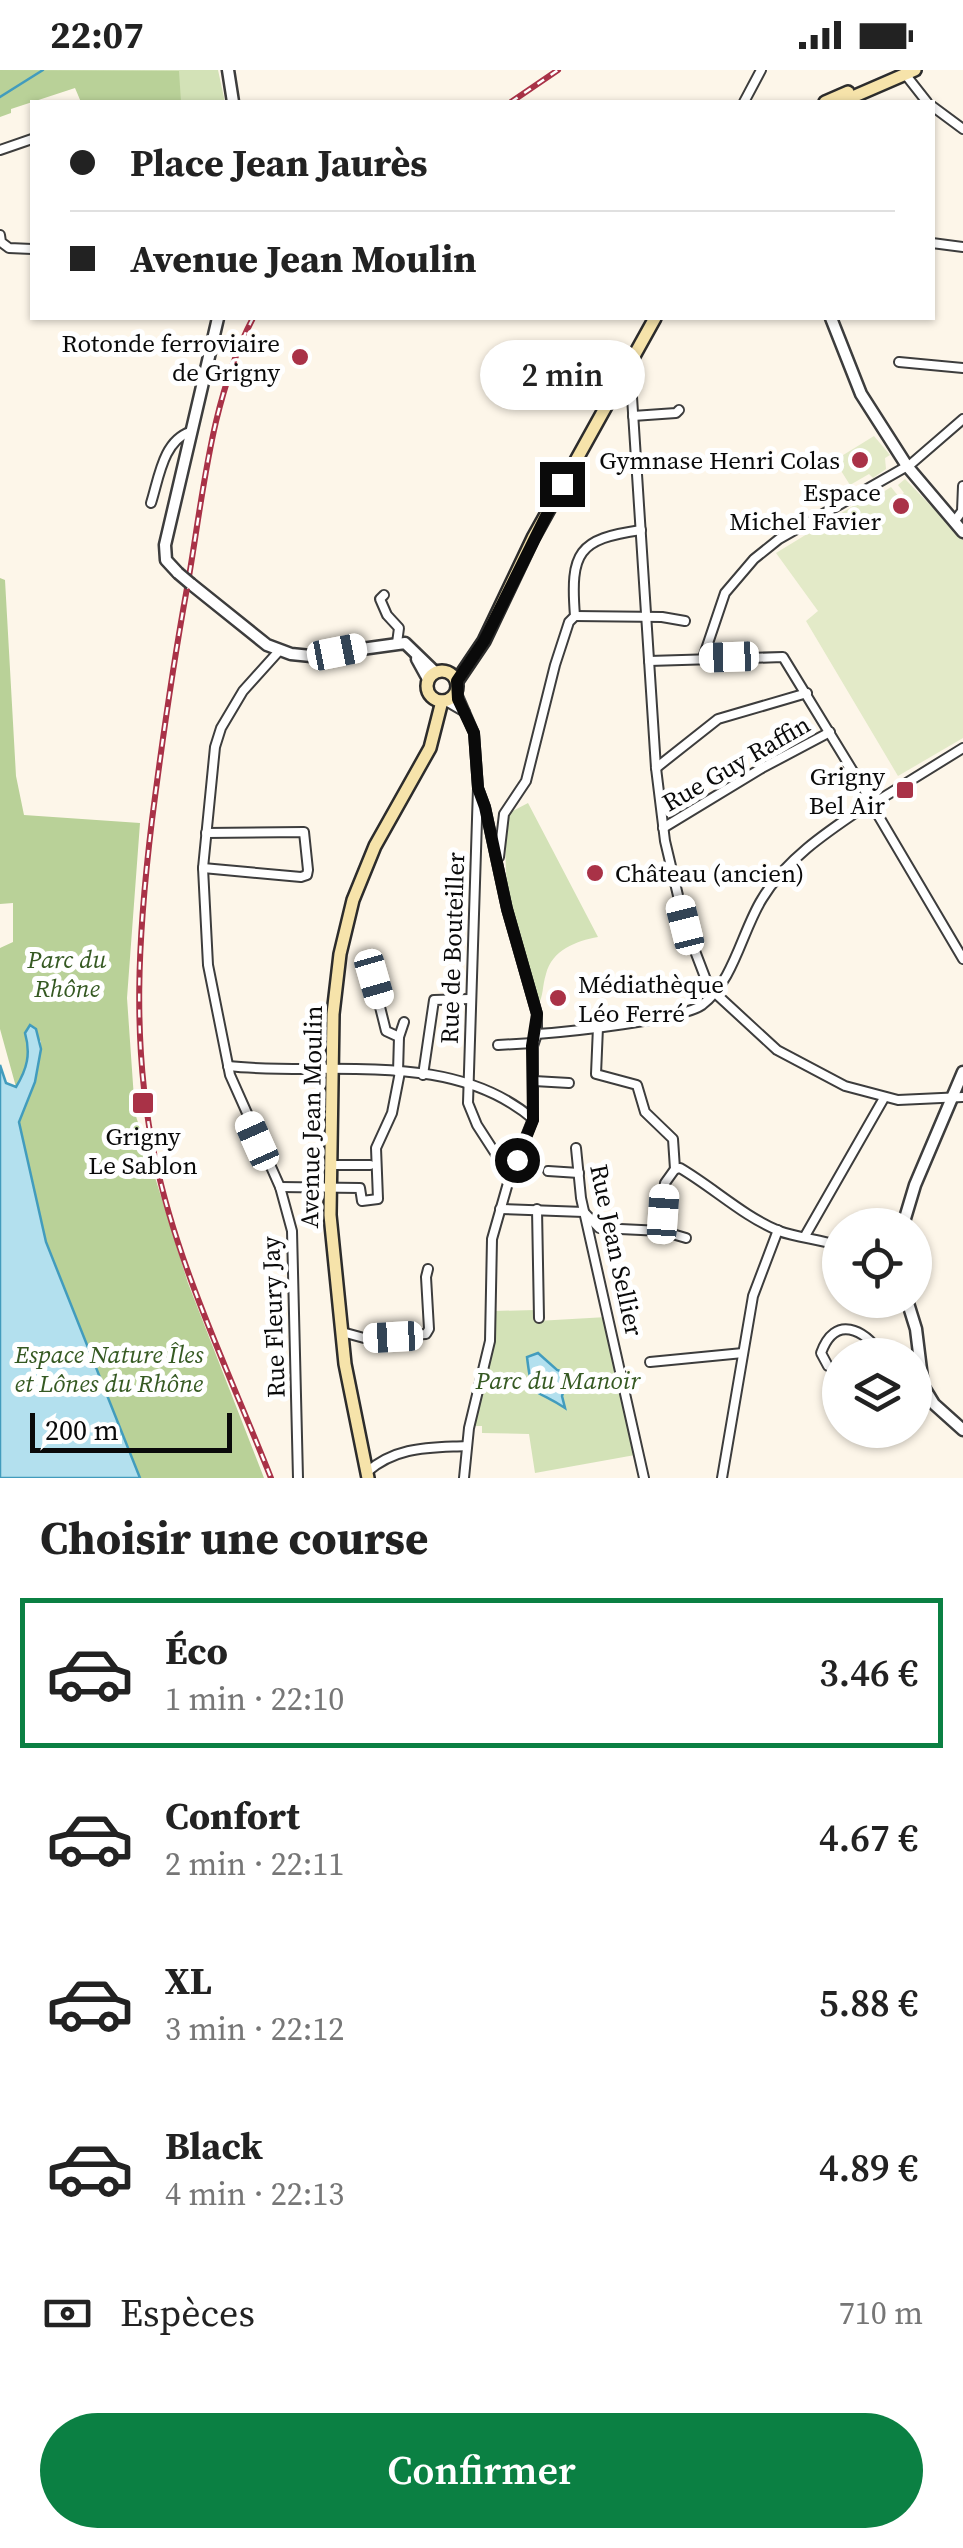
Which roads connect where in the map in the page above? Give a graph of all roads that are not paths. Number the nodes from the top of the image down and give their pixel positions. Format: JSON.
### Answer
{"nodes":[{"id":1,"x":226,"y":70,"type":"edge"},
{"id":2,"x":761,"y":70,"type":"edge"},
{"id":3,"x":905,"y":71,"type":"edge"},
{"id":4,"x":233,"y":100,"type":"edge"},
{"id":5,"x":745,"y":100,"type":"edge"},
{"id":6,"x":829,"y":100,"type":"edge"},
{"id":7,"x":845,"y":100,"type":"edge"},
{"id":8,"x":927,"y":100,"type":"edge"},
{"id":9,"x":935,"y":108,"type":"edge"},
{"id":10,"x":962,"y":128,"type":"edge"},
{"id":11,"x":30,"y":140,"type":"edge"},
{"id":12,"x":0,"y":150,"type":"edge"},
{"id":13,"x":0,"y":235,"type":"edge"},
{"id":14,"x":935,"y":243,"type":"edge"},
{"id":15,"x":963,"y":247,"type":"edge"},
{"id":16,"x":30,"y":249,"type":"edge"},
{"id":17,"x":218,"y":320,"type":"edge"},
{"id":18,"x":651,"y":320,"type":"edge"},
{"id":19,"x":832,"y":320,"type":"edge"},
{"id":20,"x":898,"y":362,"type":"dead end"},
{"id":21,"x":963,"y":368,"type":"edge"},
{"id":22,"x":617,"y":382,"type":"junction"},
{"id":23,"x":679,"y":410,"type":"dead end"},
{"id":24,"x":634,"y":416,"type":"junction"},
{"id":25,"x":963,"y":418,"type":"edge"},
{"id":26,"x":190,"y":432,"type":"junction"},
{"id":27,"x":907,"y":466,"type":"junction"},
{"id":28,"x":963,"y":486,"type":"edge"},
{"id":29,"x":151,"y":503,"type":"dead end"},
{"id":30,"x":954,"y":522,"type":"junction"},
{"id":31,"x":641,"y":530,"type":"junction"},
{"id":32,"x":963,"y":532,"type":"edge"},
{"id":33,"x":384,"y":595,"type":"dead end"},
{"id":34,"x":575,"y":616,"type":"junction"},
{"id":35,"x":647,"y":616,"type":"junction"},
{"id":36,"x":685,"y":621,"type":"dead end"},
{"id":37,"x":397,"y":642,"type":"junction"},
{"id":38,"x":279,"y":651,"type":"junction"},
{"id":39,"x":704,"y":658,"type":"junction"},
{"id":40,"x":648,"y":660,"type":"junction"},
{"id":41,"x":431,"y":675,"type":"junction"},
{"id":42,"x":455,"y":682,"type":"junction"},
{"id":43,"x":807,"y":693,"type":"junction"},
{"id":44,"x":439,"y":699,"type":"junction"},
{"id":45,"x":464,"y":712,"type":"junction"},
{"id":46,"x":830,"y":732,"type":"junction"},
{"id":47,"x":963,"y":748,"type":"edge"},
{"id":48,"x":656,"y":768,"type":"junction"},
{"id":49,"x":478,"y":788,"type":"junction"},
{"id":50,"x":868,"y":796,"type":"junction"},
{"id":51,"x":877,"y":805,"type":"junction"},
{"id":52,"x":864,"y":807,"type":"junction"},
{"id":53,"x":663,"y":828,"type":"junction"},
{"id":54,"x":206,"y":832,"type":"junction"},
{"id":55,"x":498,"y":867,"type":"junction"},
{"id":56,"x":203,"y":868,"type":"junction"},
{"id":57,"x":963,"y":958,"type":"edge"},
{"id":58,"x":374,"y":979,"type":"dead end"},
{"id":59,"x":714,"y":992,"type":"junction"},
{"id":60,"x":469,"y":1000,"type":"junction"},
{"id":61,"x":404,"y":1022,"type":"dead end"},
{"id":62,"x":598,"y":1027,"type":"junction"},
{"id":63,"x":398,"y":1037,"type":"junction"},
{"id":64,"x":535,"y":1038,"type":"junction"},
{"id":65,"x":498,"y":1045,"type":"dead end"},
{"id":66,"x":228,"y":1066,"type":"junction"},
{"id":67,"x":332,"y":1068,"type":"junction"},
{"id":68,"x":399,"y":1072,"type":"junction"},
{"id":69,"x":963,"y":1072,"type":"edge"},
{"id":70,"x":423,"y":1076,"type":"junction"},
{"id":71,"x":534,"y":1081,"type":"junction"},
{"id":72,"x":466,"y":1083,"type":"junction"},
{"id":73,"x":569,"y":1083,"type":"dead end"},
{"id":74,"x":957,"y":1097,"type":"edge"},
{"id":75,"x":884,"y":1098,"type":"junction"},
{"id":76,"x":533,"y":1120,"type":"junction"},
{"id":77,"x":576,"y":1148,"type":"dead end"},
{"id":78,"x":330,"y":1165,"type":"junction"},
{"id":79,"x":370,"y":1166,"type":"dead end"},
{"id":80,"x":675,"y":1169,"type":"junction"},
{"id":81,"x":548,"y":1171,"type":"dead end"},
{"id":82,"x":578,"y":1173,"type":"junction"},
{"id":83,"x":510,"y":1176,"type":"junction"},
{"id":84,"x":280,"y":1187,"type":"junction"},
{"id":85,"x":330,"y":1188,"type":"junction"},
{"id":86,"x":908,"y":1208,"type":"edge"},
{"id":87,"x":500,"y":1209,"type":"junction"},
{"id":88,"x":537,"y":1209,"type":"junction"},
{"id":89,"x":584,"y":1212,"type":"junction"},
{"id":90,"x":778,"y":1230,"type":"junction"},
{"id":91,"x":662,"y":1232,"type":"junction"},
{"id":92,"x":804,"y":1236,"type":"junction"},
{"id":93,"x":686,"y":1238,"type":"dead end"},
{"id":94,"x":822,"y":1241,"type":"edge"},
{"id":95,"x":428,"y":1269,"type":"dead end"},
{"id":96,"x":539,"y":1318,"type":"dead end"},
{"id":97,"x":342,"y":1332,"type":"junction"},
{"id":98,"x":364,"y":1338,"type":"junction"},
{"id":99,"x":828,"y":1338,"type":"edge"},
{"id":100,"x":866,"y":1338,"type":"edge"},
{"id":101,"x":343,"y":1347,"type":"junction"},
{"id":102,"x":743,"y":1353,"type":"junction"},
{"id":103,"x":650,"y":1362,"type":"dead end"},
{"id":104,"x":932,"y":1401,"type":"edge"},
{"id":105,"x":963,"y":1430,"type":"edge"},
{"id":106,"x":466,"y":1446,"type":"junction"},
{"id":107,"x":367,"y":1475,"type":"edge"},
{"id":108,"x":298,"y":1478,"type":"edge"},
{"id":109,"x":464,"y":1478,"type":"edge"},
{"id":110,"x":644,"y":1478,"type":"edge"},
{"id":111,"x":722,"y":1478,"type":"edge"}],
"edges":[{"from":1,"to":4,"type":"street"},
{"from":2,"to":5,"type":"street"},
{"from":3,"to":6,"type":"main road"},
{"from":3,"to":7,"type":"main road"},
{"from":3,"to":8,"type":"street"},
{"from":9,"to":10,"type":"street"},
{"from":11,"to":12,"type":"street"},
{"from":13,"to":16,"type":"street"},
{"from":14,"to":15,"type":"street"},
{"from":17,"to":26,"type":"street"},
{"from":18,"to":22,"type":"main road"},
{"from":19,"to":27,"type":"street"},
{"from":20,"to":21,"type":"street"},
{"from":22,"to":24,"type":"street"},
{"from":22,"to":42,"type":"main road"},
{"from":23,"to":24,"type":"street"},
{"from":24,"to":31,"type":"street"},
{"from":25,"to":27,"type":"street"},
{"from":26,"to":29,"type":"street"},
{"from":26,"to":38,"type":"street","bridge":true},
{"from":27,"to":30,"type":"street"},
{"from":27,"to":39,"type":"street"},
{"from":28,"to":30,"type":"street"},
{"from":30,"to":32,"type":"street"},
{"from":31,"to":34,"type":"street"},
{"from":31,"to":35,"type":"street"},
{"from":33,"to":37,"type":"street"},
{"from":34,"to":35,"type":"street"},
{"from":34,"to":55,"type":"street"},
{"from":35,"to":36,"type":"street"},
{"from":35,"to":40,"type":"street"},
{"from":37,"to":38,"type":"street"},
{"from":37,"to":41,"type":"street"},
{"from":38,"to":54,"type":"street","name":"Rue Fleury Jay"},
{"from":39,"to":40,"type":"street"},
{"from":39,"to":43,"type":"street"},
{"from":40,"to":48,"type":"street"},
{"from":41,"to":42,"type":"main road"},
{"from":41,"to":44,"type":"main road"},
{"from":42,"to":44,"type":"main road"},
{"from":42,"to":45,"type":"street","name":"Rue de Bouteiller"},
{"from":43,"to":46,"type":"street"},
{"from":43,"to":48,"type":"street"},
{"from":44,"to":45,"type":"street"},
{"from":44,"to":67,"type":"main road","name":"Avenue Jean Moulin"},
{"from":45,"to":49,"type":"street","name":"Rue de Bouteiller"},
{"from":46,"to":50,"type":"street"},
{"from":46,"to":53,"type":"street","name":"Rue Guy Raffin"},
{"from":47,"to":51,"type":"street"},
{"from":48,"to":53,"type":"street"},
{"from":49,"to":55,"type":"street"},
{"from":49,"to":60,"type":"street","name":"Rue de Bouteiller"},
{"from":50,"to":51,"type":"street"},
{"from":50,"to":52,"type":"street"},
{"from":51,"to":52,"type":"street"},
{"from":51,"to":57,"type":"street"},
{"from":52,"to":59,"type":"street"},
{"from":53,"to":59,"type":"street"},
{"from":54,"to":56,"type":"street","name":"Rue Fleury Jay"},
{"from":54,"to":56,"type":"street"},
{"from":55,"to":64,"type":"street"},
{"from":56,"to":66,"type":"street","name":"Rue Fleury Jay"},
{"from":58,"to":63,"type":"street"},
{"from":59,"to":62,"type":"street"},
{"from":59,"to":75,"type":"street"},
{"from":60,"to":70,"type":"street"},
{"from":60,"to":72,"type":"street","name":"Rue de Bouteiller"},
{"from":61,"to":63,"type":"street"},
{"from":62,"to":64,"type":"street"},
{"from":62,"to":80,"type":"street"},
{"from":63,"to":68,"type":"street"},
{"from":64,"to":65,"type":"street"},
{"from":64,"to":71,"type":"street"},
{"from":66,"to":67,"type":"street"},
{"from":66,"to":84,"type":"street","name":"Rue Fleury Jay"},
{"from":67,"to":68,"type":"street"},
{"from":67,"to":78,"type":"main road","name":"Avenue Jean Moulin"},
{"from":68,"to":70,"type":"street"},
{"from":68,"to":85,"type":"street"},
{"from":69,"to":74,"type":"street"},
{"from":70,"to":72,"type":"street"},
{"from":71,"to":73,"type":"street"},
{"from":71,"to":76,"type":"street"},
{"from":72,"to":76,"type":"street"},
{"from":72,"to":83,"type":"street","name":"Rue de Bouteiller"},
{"from":74,"to":75,"type":"street"},
{"from":74,"to":86,"type":"street"},
{"from":75,"to":92,"type":"street"},
{"from":76,"to":83,"type":"street"},
{"from":77,"to":82,"type":"street","name":"Rue Jean Sellier"},
{"from":78,"to":79,"type":"street"},
{"from":78,"to":85,"type":"main road","name":"Avenue Jean Moulin"},
{"from":80,"to":90,"type":"street"},
{"from":80,"to":91,"type":"street"},
{"from":81,"to":82,"type":"street"},
{"from":82,"to":89,"type":"street","name":"Rue Jean Sellier"},
{"from":83,"to":87,"type":"street"},
{"from":84,"to":85,"type":"street"},
{"from":84,"to":108,"type":"street","name":"Rue Fleury Jay"},
{"from":85,"to":97,"type":"main road","name":"Avenue Jean Moulin"},
{"from":87,"to":88,"type":"street"},
{"from":87,"to":106,"type":"street"},
{"from":88,"to":89,"type":"street"},
{"from":88,"to":96,"type":"street"},
{"from":89,"to":91,"type":"street"},
{"from":89,"to":110,"type":"street","name":"Rue Jean Sellier"},
{"from":90,"to":92,"type":"street"},
{"from":90,"to":102,"type":"street"},
{"from":91,"to":93,"type":"street"},
{"from":92,"to":94,"type":"street"},
{"from":95,"to":98,"type":"street"},
{"from":97,"to":98,"type":"street"},
{"from":97,"to":101,"type":"main road","name":"Avenue Jean Moulin"},
{"from":98,"to":101,"type":"street"},
{"from":99,"to":100,"type":"street"},
{"from":101,"to":107,"type":"main road","name":"Avenue Jean Moulin"},
{"from":102,"to":103,"type":"street"},
{"from":102,"to":111,"type":"street"},
{"from":104,"to":105,"type":"street"},
{"from":106,"to":107,"type":"street"},
{"from":106,"to":109,"type":"street"}]}
